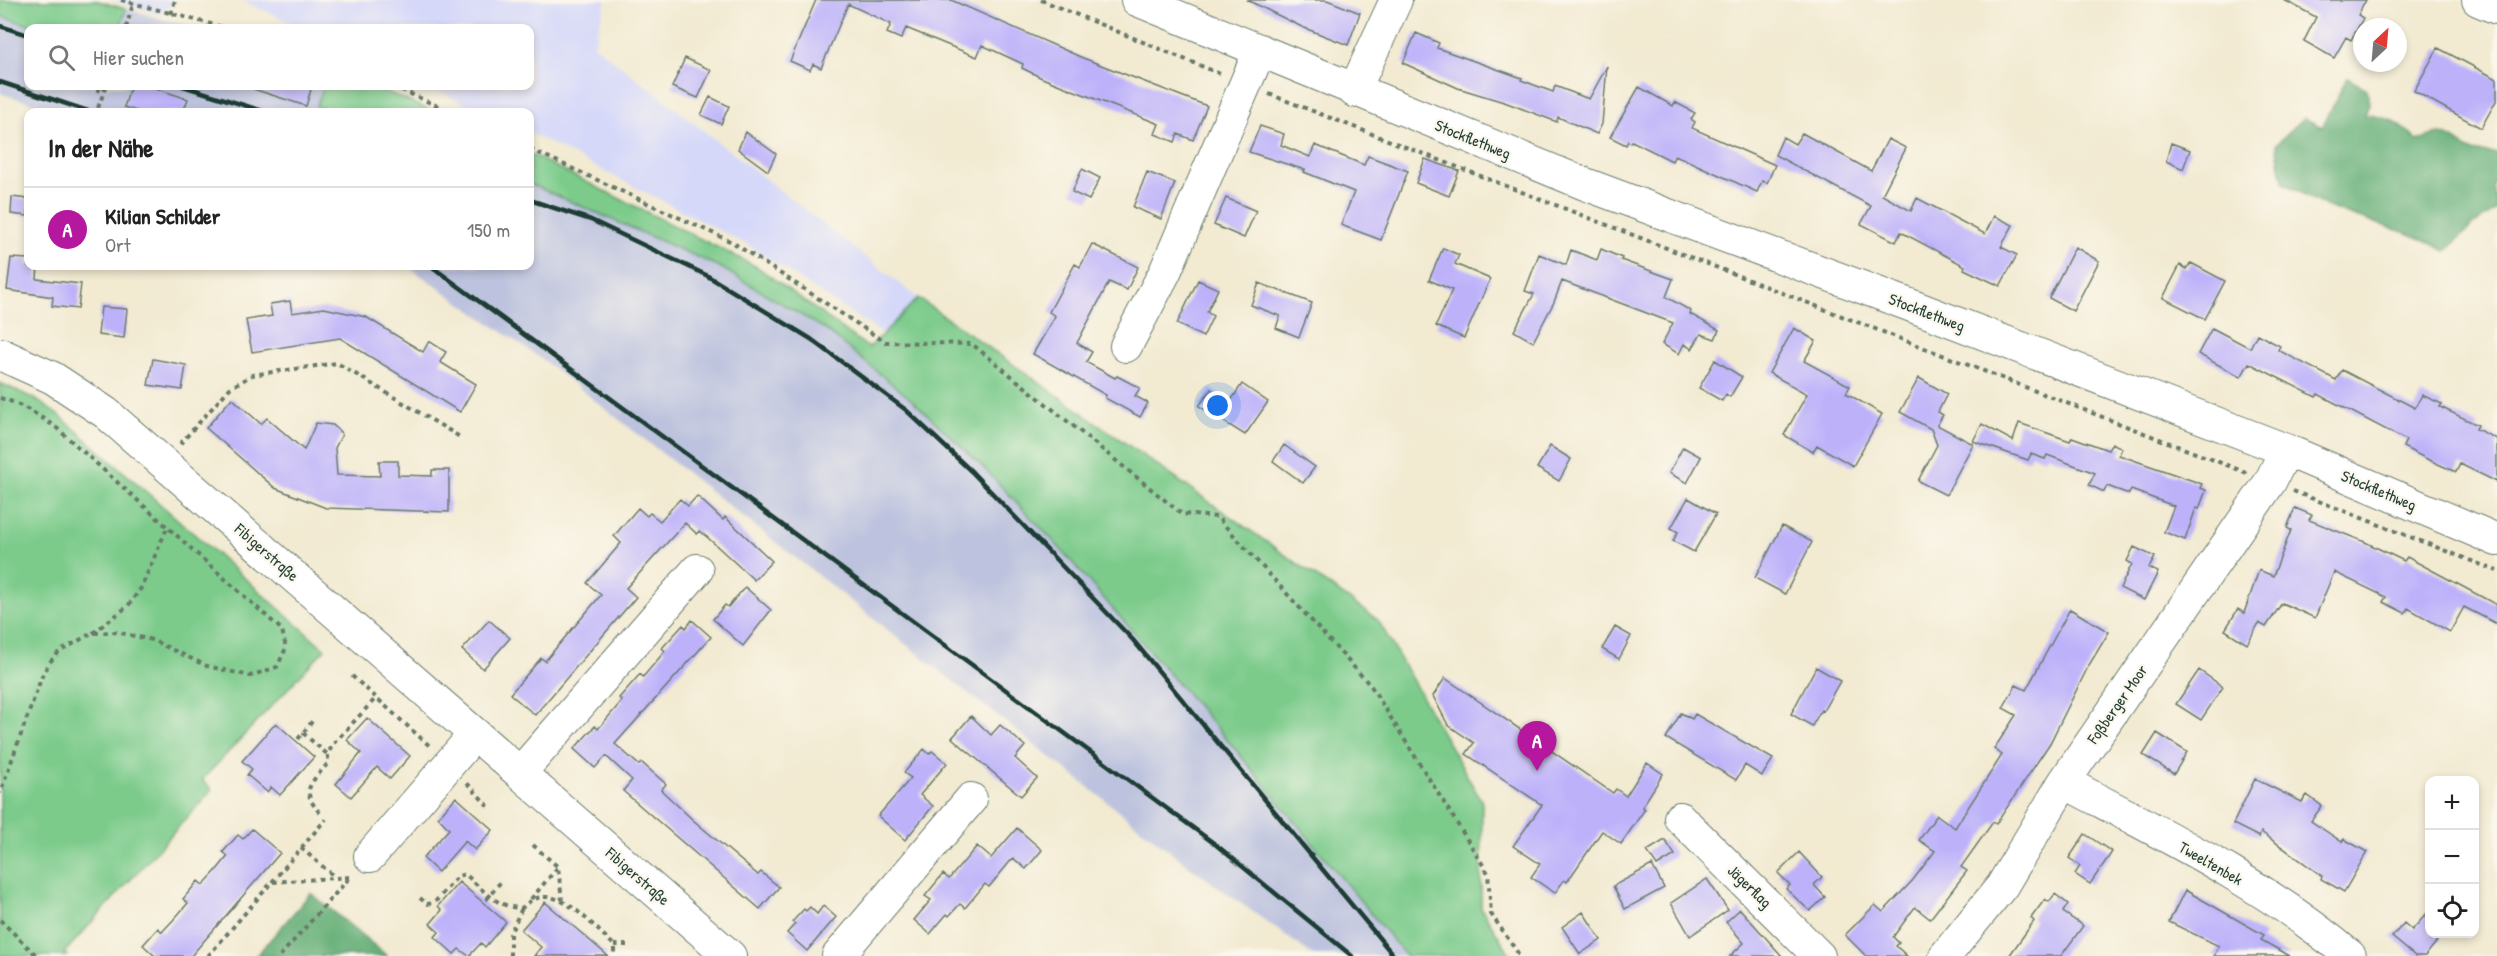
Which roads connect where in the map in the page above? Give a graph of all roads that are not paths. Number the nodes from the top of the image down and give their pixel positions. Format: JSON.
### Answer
{"nodes":[{"id":1,"x":1137,"y":0,"type":"edge"},
{"id":2,"x":1396,"y":0,"type":"edge"},
{"id":3,"x":2478,"y":0,"type":"edge"},
{"id":4,"x":2497,"y":8,"type":"edge"},
{"id":5,"x":1260,"y":50,"type":"junction"},
{"id":6,"x":1354,"y":91,"type":"junction"},
{"id":7,"x":1126,"y":346,"type":"dead end"},
{"id":8,"x":0,"y":354,"type":"edge"},
{"id":9,"x":2286,"y":450,"type":"junction"},
{"id":10,"x":2497,"y":540,"type":"edge"},
{"id":11,"x":697,"y":570,"type":"dead end"},
{"id":12,"x":475,"y":734,"type":"junction"},
{"id":13,"x":520,"y":773,"type":"junction"},
{"id":14,"x":2064,"y":782,"type":"junction"},
{"id":15,"x":971,"y":799,"type":"dead end"},
{"id":16,"x":1680,"y":818,"type":"dead end"},
{"id":17,"x":360,"y":866,"type":"road end"},
{"id":18,"x":730,"y":956,"type":"edge"},
{"id":19,"x":838,"y":956,"type":"edge"},
{"id":20,"x":1819,"y":956,"type":"edge"},
{"id":21,"x":1945,"y":956,"type":"edge"},
{"id":22,"x":2350,"y":956,"type":"edge"}],
"edges":[{"from":1,"to":5,"type":"street","name":"Stockflethweg"},
{"from":2,"to":6,"type":"street"},
{"from":3,"to":4,"type":"street"},
{"from":5,"to":6,"type":"street","name":"Stockflethweg"},
{"from":5,"to":7,"type":"street"},
{"from":6,"to":9,"type":"street","name":"Stockflethweg"},
{"from":8,"to":12,"type":"street","name":"Fibigerstraße"},
{"from":9,"to":10,"type":"street","name":"Stockflethweg"},
{"from":9,"to":14,"type":"street","name":"Foßberger Moor"},
{"from":11,"to":13,"type":"street"},
{"from":12,"to":13,"type":"street","name":"Fibigerstraße"},
{"from":12,"to":17,"type":"street"},
{"from":13,"to":18,"type":"street","name":"Fibigerstraße"},
{"from":14,"to":21,"type":"street","name":"Foßberger Moor"},
{"from":14,"to":22,"type":"street","name":"Tweeltenbek"},
{"from":15,"to":19,"type":"street"},
{"from":16,"to":20,"type":"street","name":"Jägerflag"}]}
